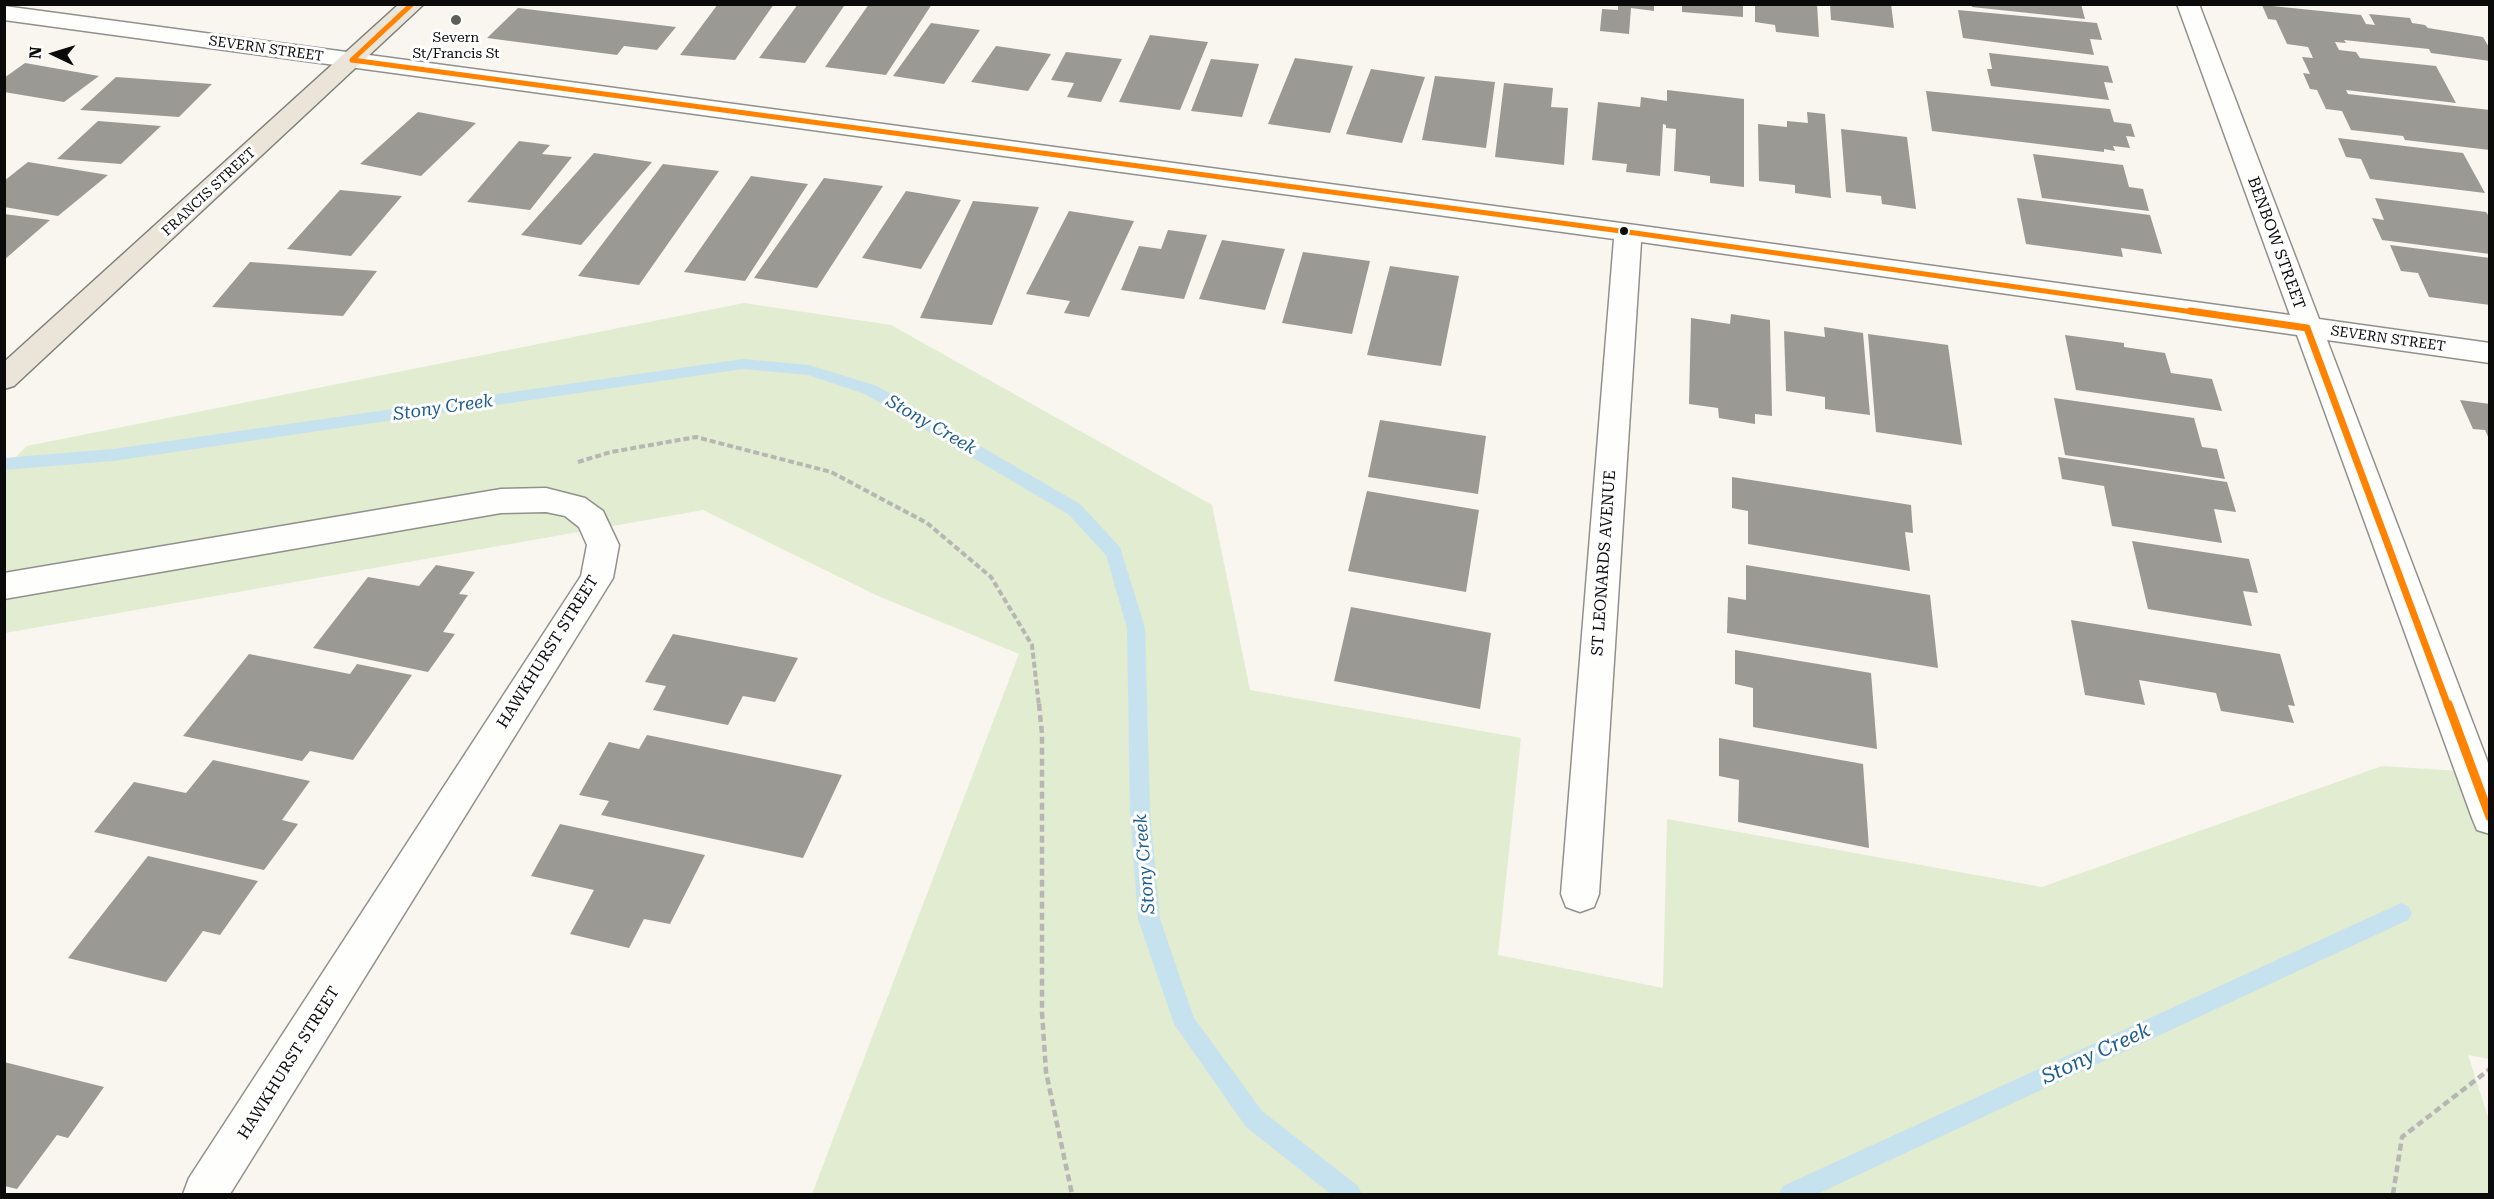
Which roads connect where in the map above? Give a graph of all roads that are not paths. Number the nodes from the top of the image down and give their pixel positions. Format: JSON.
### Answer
{"nodes":[{"id":1,"x":413,"y":4,"type":"edge"},
{"id":2,"x":2188,"y":4,"type":"edge"},
{"id":3,"x":4,"y":13,"type":"edge"},
{"id":4,"x":351,"y":60,"type":"junction"},
{"id":5,"x":1628,"y":232,"type":"junction"},
{"id":6,"x":2307,"y":328,"type":"junction"},
{"id":7,"x":2490,"y":353,"type":"edge"},
{"id":8,"x":4,"y":379,"type":"edge"},
{"id":9,"x":4,"y":586,"type":"edge"},
{"id":10,"x":2490,"y":818,"type":"edge"},
{"id":11,"x":1580,"y":894,"type":"dead end"},
{"id":12,"x":206,"y":1194,"type":"edge"}],
"edges":[{"from":1,"to":4,"type":"main road","name":"FRANCIS STREET"},
{"from":2,"to":6,"type":"street","name":"BENBOW STREET"},
{"from":3,"to":4,"type":"street","name":"SEVERN STREET"},
{"from":4,"to":5,"type":"street","name":"SEVERN STREET"},
{"from":4,"to":8,"type":"main road","name":"FRANCIS STREET"},
{"from":5,"to":6,"type":"street","name":"SEVERN STREET"},
{"from":5,"to":11,"type":"street","name":"ST LEONARDS AVENUE"},
{"from":6,"to":7,"type":"street","name":"SEVERN STREET"},
{"from":6,"to":10,"type":"street","name":"BENBOW STREET"},
{"from":9,"to":12,"type":"street","name":"HAWKHURST STREET"}]}
